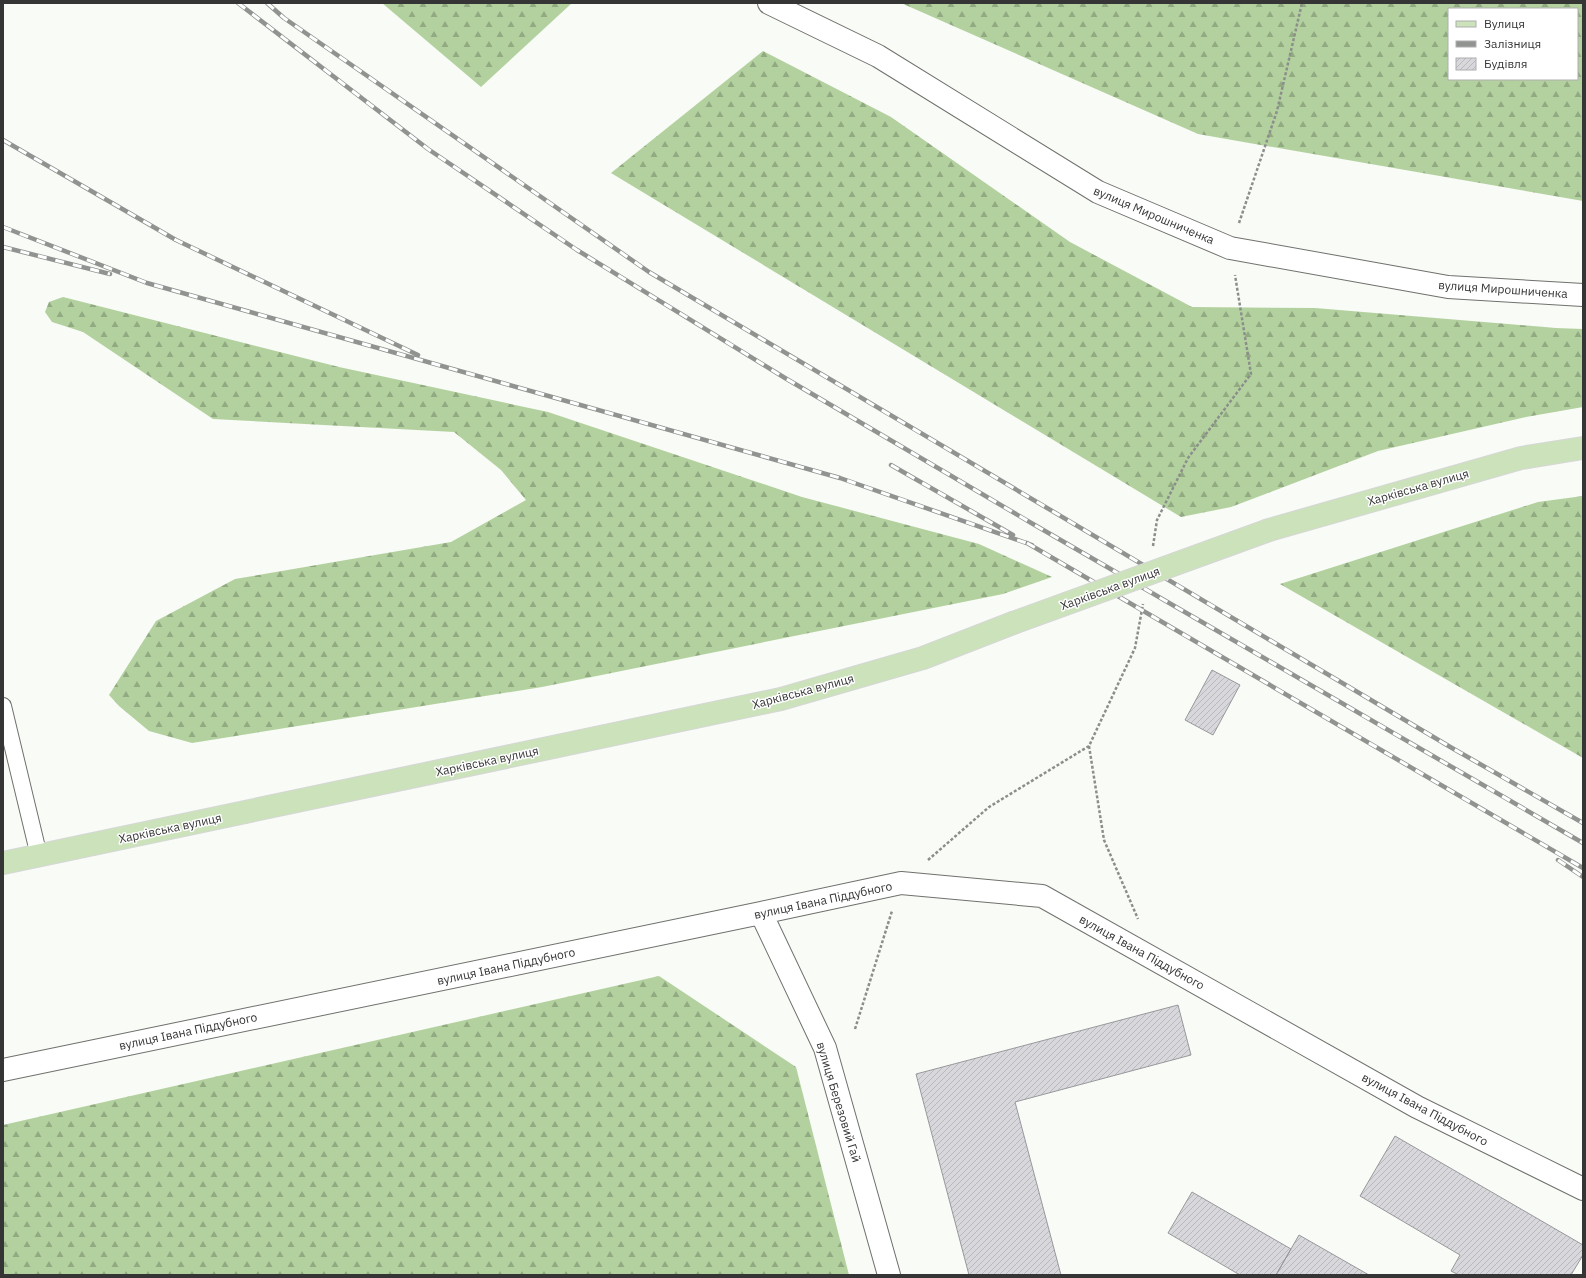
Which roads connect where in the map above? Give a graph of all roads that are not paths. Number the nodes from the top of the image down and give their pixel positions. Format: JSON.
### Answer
{"nodes":[{"id":1,"x":769,"y":3,"type":"edge"},
{"id":2,"x":1583,"y":295,"type":"edge"},
{"id":3,"x":1583,"y":448,"type":"edge"},
{"id":4,"x":3,"y":706,"type":"edge"},
{"id":5,"x":40,"y":856,"type":"junction"},
{"id":6,"x":3,"y":863,"type":"edge"},
{"id":7,"x":761,"y":913,"type":"junction"},
{"id":8,"x":3,"y":1070,"type":"edge"},
{"id":9,"x":1583,"y":1189,"type":"edge"},
{"id":10,"x":889,"y":1275,"type":"edge"}],
"edges":[{"from":1,"to":2,"type":"street","name":"вулиця Мирошниченка"},
{"from":3,"to":5,"type":"main road","name":"Харківська вулиця","bridge":true},
{"from":4,"to":5,"type":"lane"},
{"from":5,"to":6,"type":"main road","name":"Харківська вулиця"},
{"from":7,"to":8,"type":"street","name":"вулиця Івана Піддубного"},
{"from":7,"to":9,"type":"street","name":"вулиця Івана Піддубного"},
{"from":7,"to":10,"type":"street","name":"вулиця Березовий Гай"}]}
